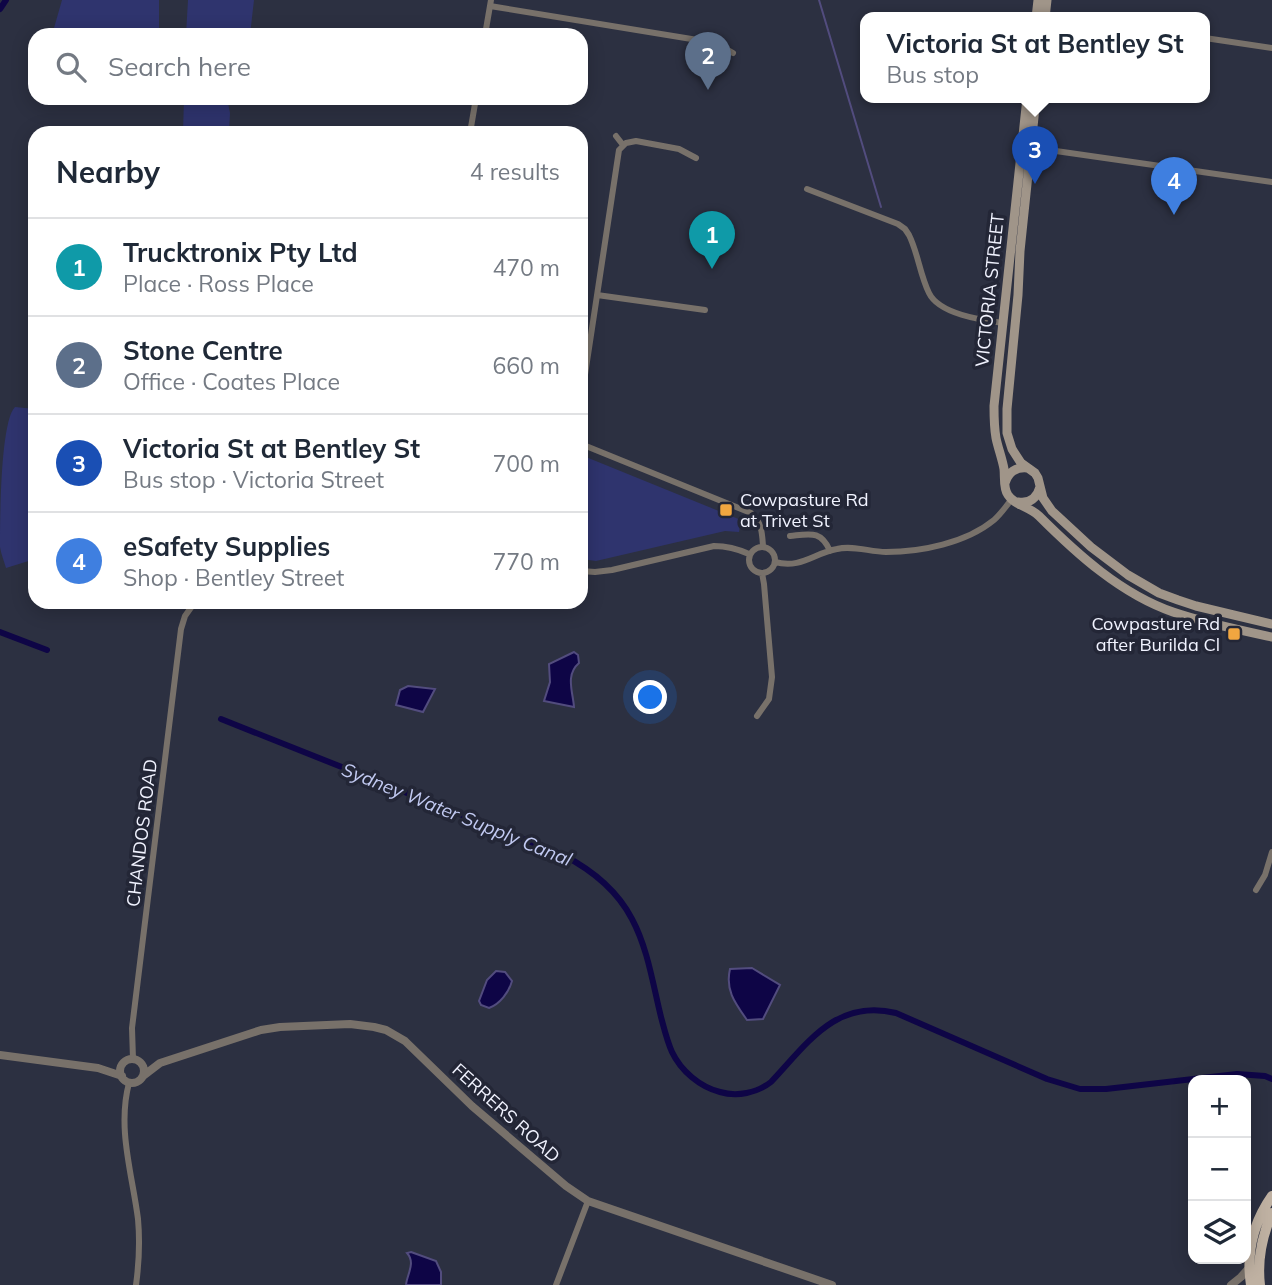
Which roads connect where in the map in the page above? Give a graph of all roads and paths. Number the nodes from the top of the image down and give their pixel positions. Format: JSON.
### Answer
{"nodes":[{"id":1,"x":490,"y":3,"type":"edge"},
{"id":2,"x":486,"y":28,"type":"edge"},
{"id":3,"x":1210,"y":39,"type":"edge"},
{"id":4,"x":1272,"y":48,"type":"edge"},
{"id":5,"x":733,"y":53,"type":"dead end"},
{"id":6,"x":1027,"y":103,"type":"edge"},
{"id":7,"x":1035,"y":103,"type":"edge"},
{"id":8,"x":475,"y":105,"type":"edge"},
{"id":9,"x":471,"y":126,"type":"edge"},
{"id":10,"x":615,"y":136,"type":"dead end"},
{"id":11,"x":623,"y":145,"type":"junction"},
{"id":12,"x":1026,"y":147,"type":"junction"},
{"id":13,"x":696,"y":158,"type":"dead end"},
{"id":14,"x":1272,"y":182,"type":"edge"},
{"id":15,"x":807,"y":189,"type":"dead end"},
{"id":16,"x":597,"y":295,"type":"junction"},
{"id":17,"x":705,"y":310,"type":"dead end"},
{"id":18,"x":1003,"y":323,"type":"junction"},
{"id":19,"x":588,"y":355,"type":"edge"},
{"id":20,"x":588,"y":446,"type":"edge"},
{"id":21,"x":1027,"y":468,"type":"junction"},
{"id":22,"x":1005,"y":484,"type":"junction"},
{"id":23,"x":1040,"y":487,"type":"junction"},
{"id":24,"x":1014,"y":501,"type":"junction"},
{"id":25,"x":790,"y":536,"type":"dead end"},
{"id":26,"x":763,"y":546,"type":"junction"},
{"id":27,"x":830,"y":551,"type":"junction"},
{"id":28,"x":749,"y":554,"type":"junction"},
{"id":29,"x":775,"y":562,"type":"junction"},
{"id":30,"x":588,"y":572,"type":"edge"},
{"id":31,"x":762,"y":573,"type":"junction"},
{"id":32,"x":190,"y":609,"type":"edge"},
{"id":33,"x":1272,"y":624,"type":"edge"},
{"id":34,"x":1272,"y":637,"type":"edge"},
{"id":35,"x":757,"y":716,"type":"dead end"},
{"id":36,"x":1272,"y":852,"type":"edge"},
{"id":37,"x":1256,"y":890,"type":"dead end"},
{"id":38,"x":0,"y":1055,"type":"edge"},
{"id":39,"x":132,"y":1062,"type":"junction"},
{"id":40,"x":160,"y":1063,"type":"junction"},
{"id":41,"x":98,"y":1068,"type":"junction"},
{"id":42,"x":121,"y":1076,"type":"junction"},
{"id":43,"x":143,"y":1076,"type":"junction"},
{"id":44,"x":129,"y":1083,"type":"junction"},
{"id":45,"x":1272,"y":1196,"type":"edge"},
{"id":46,"x":588,"y":1200,"type":"junction"},
{"id":47,"x":1272,"y":1213,"type":"edge"},
{"id":48,"x":1249,"y":1268,"type":"junction"},
{"id":49,"x":136,"y":1285,"type":"edge"},
{"id":50,"x":556,"y":1285,"type":"edge"},
{"id":51,"x":832,"y":1285,"type":"edge"},
{"id":52,"x":1231,"y":1285,"type":"edge"},
{"id":53,"x":1256,"y":1285,"type":"edge"}],
"edges":[{"from":1,"to":2,"type":"street"},
{"from":1,"to":5,"type":"street"},
{"from":3,"to":4,"type":"street"},
{"from":6,"to":12,"type":"main road","name":"VICTORIA STREET"},
{"from":7,"to":12,"type":"main road","name":"VICTORIA STREET"},
{"from":8,"to":9,"type":"street"},
{"from":10,"to":11,"type":"street"},
{"from":11,"to":13,"type":"street"},
{"from":11,"to":16,"type":"street"},
{"from":12,"to":14,"type":"street"},
{"from":12,"to":18,"type":"main road","name":"VICTORIA STREET"},
{"from":12,"to":21,"type":"main road","name":"VICTORIA STREET"},
{"from":15,"to":18,"type":"street"},
{"from":16,"to":17,"type":"street"},
{"from":16,"to":19,"type":"street"},
{"from":18,"to":22,"type":"main road","name":"VICTORIA STREET"},
{"from":20,"to":26,"type":"street"},
{"from":21,"to":22,"type":"main road"},
{"from":21,"to":23,"type":"main road"},
{"from":22,"to":24,"type":"main road"},
{"from":23,"to":24,"type":"main road"},
{"from":23,"to":33,"type":"main road"},
{"from":24,"to":27,"type":"street"},
{"from":24,"to":34,"type":"main road"},
{"from":25,"to":27,"type":"street"},
{"from":26,"to":28,"type":"street"},
{"from":26,"to":29,"type":"street"},
{"from":27,"to":29,"type":"street"},
{"from":28,"to":30,"type":"street"},
{"from":28,"to":31,"type":"street"},
{"from":29,"to":31,"type":"street"},
{"from":31,"to":35,"type":"street"},
{"from":32,"to":39,"type":"street","name":"CHANDOS ROAD"},
{"from":36,"to":37,"type":"street"},
{"from":38,"to":41,"type":"street","name":"FERRERS ROAD"},
{"from":39,"to":40,"type":"street","name":"FERRERS ROAD"},
{"from":39,"to":41,"type":"street","name":"FERRERS ROAD"},
{"from":39,"to":42,"type":"street"},
{"from":39,"to":43,"type":"street"},
{"from":40,"to":43,"type":"street","name":"FERRERS ROAD"},
{"from":40,"to":46,"type":"street","name":"FERRERS ROAD"},
{"from":41,"to":42,"type":"street","name":"FERRERS ROAD"},
{"from":42,"to":44,"type":"street"},
{"from":43,"to":44,"type":"street"},
{"from":44,"to":49,"type":"street"},
{"from":45,"to":48,"type":"main road"},
{"from":46,"to":50,"type":"street"},
{"from":46,"to":51,"type":"street","name":"FERRERS ROAD"},
{"from":47,"to":53,"type":"main road"},
{"from":48,"to":52,"type":"street"},
{"from":48,"to":53,"type":"main road"}]}
